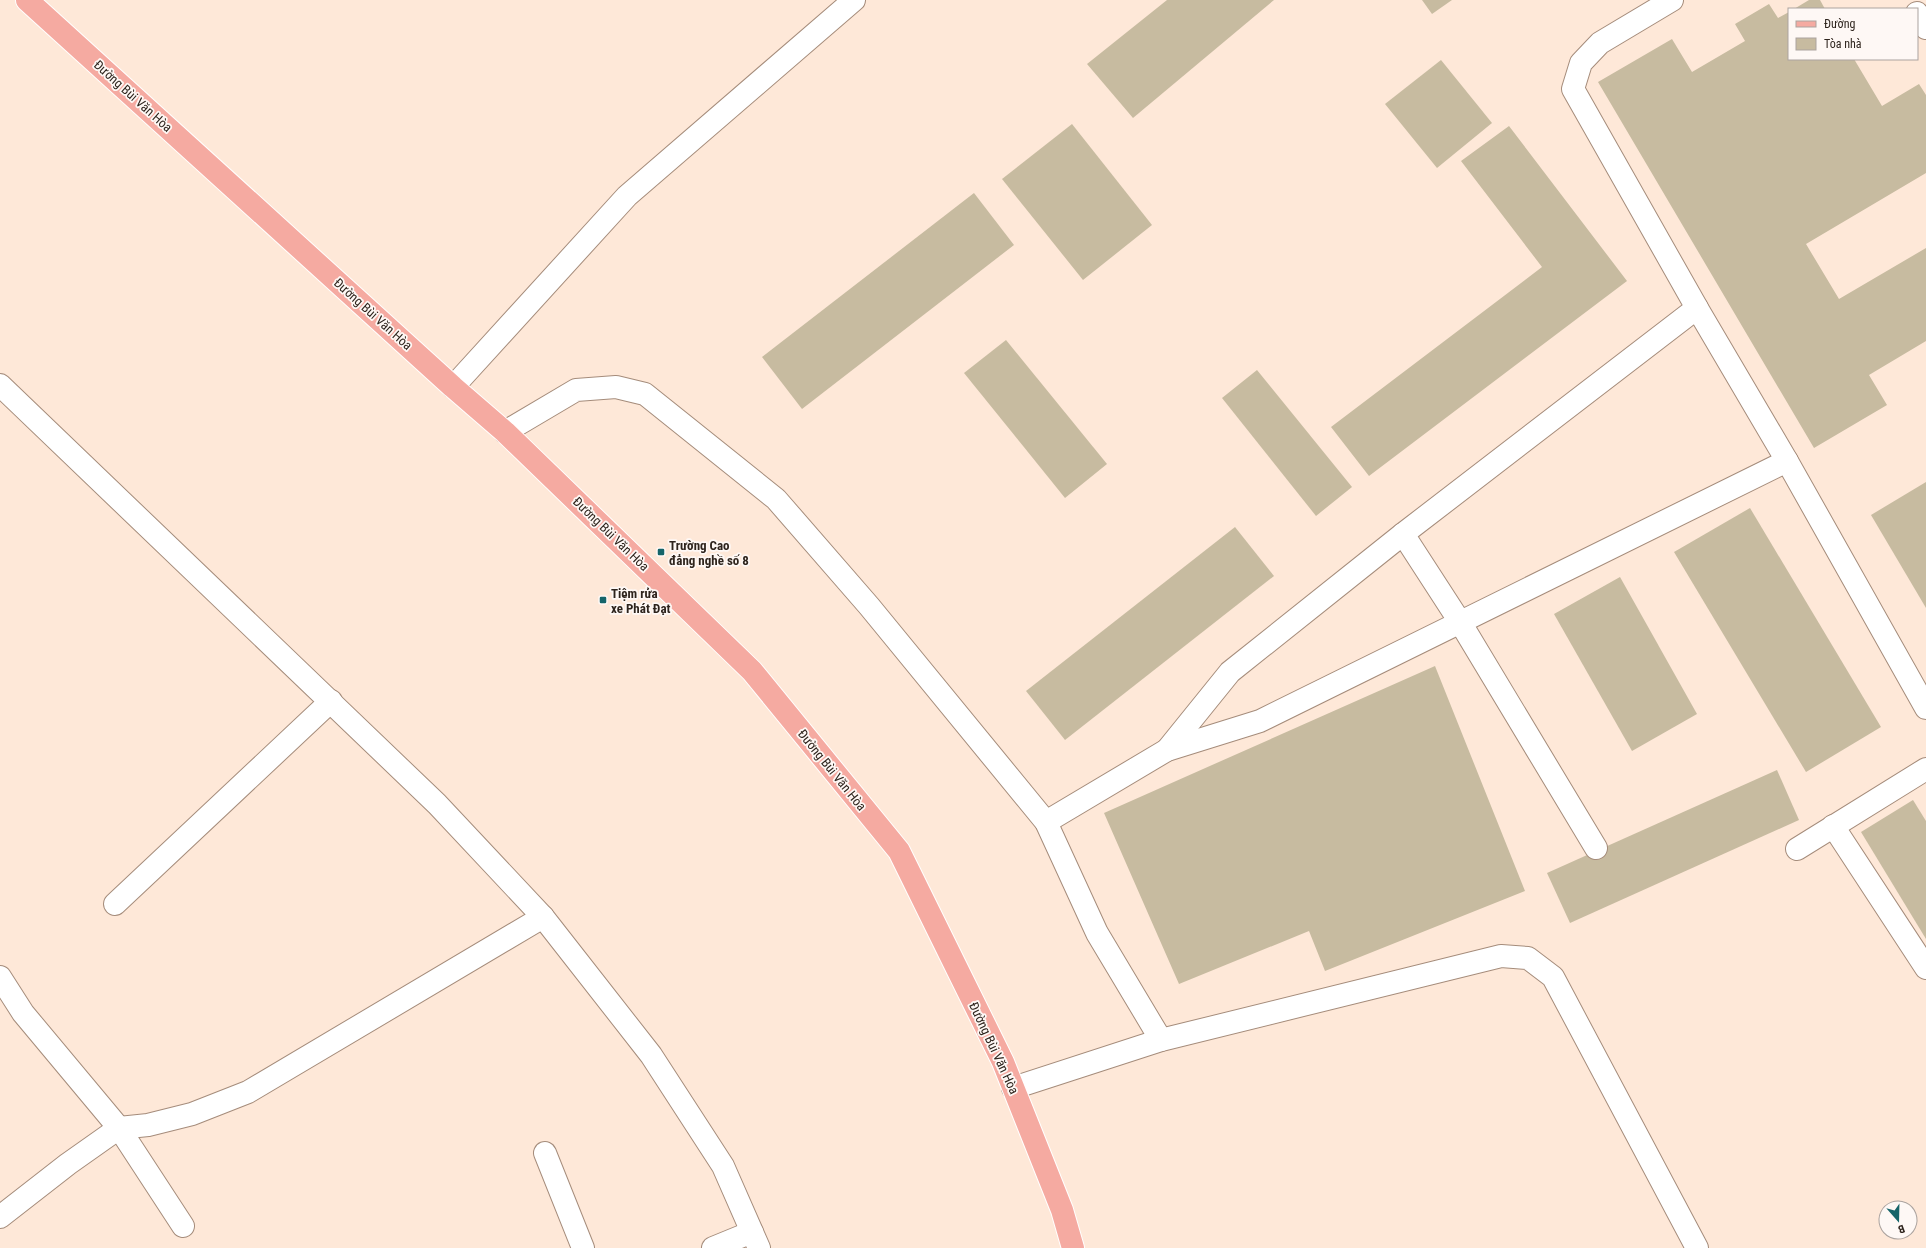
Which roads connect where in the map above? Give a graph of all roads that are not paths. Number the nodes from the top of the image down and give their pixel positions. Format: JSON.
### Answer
{"nodes":[{"id":1,"x":27,"y":0,"type":"edge"},
{"id":2,"x":854,"y":0,"type":"edge"},
{"id":3,"x":1672,"y":0,"type":"edge"},
{"id":4,"x":1918,"y":15,"type":"edge"},
{"id":5,"x":1926,"y":28,"type":"edge"},
{"id":6,"x":1697,"y":308,"type":"junction"},
{"id":7,"x":0,"y":385,"type":"edge"},
{"id":8,"x":453,"y":387,"type":"junction"},
{"id":9,"x":505,"y":432,"type":"junction"},
{"id":10,"x":1787,"y":461,"type":"junction"},
{"id":11,"x":1403,"y":534,"type":"junction"},
{"id":12,"x":1460,"y":622,"type":"junction"},
{"id":13,"x":331,"y":701,"type":"junction"},
{"id":14,"x":1926,"y":708,"type":"edge"},
{"id":15,"x":1167,"y":750,"type":"junction"},
{"id":16,"x":1924,"y":774,"type":"edge"},
{"id":17,"x":1046,"y":822,"type":"junction"},
{"id":18,"x":1833,"y":826,"type":"junction"},
{"id":19,"x":1596,"y":848,"type":"dead end"},
{"id":20,"x":1797,"y":849,"type":"dead end"},
{"id":21,"x":115,"y":904,"type":"dead end"},
{"id":22,"x":543,"y":917,"type":"junction"},
{"id":23,"x":1926,"y":968,"type":"edge"},
{"id":24,"x":0,"y":977,"type":"edge"},
{"id":25,"x":1161,"y":1040,"type":"junction"},
{"id":26,"x":1013,"y":1088,"type":"junction"},
{"id":27,"x":119,"y":1128,"type":"junction"},
{"id":28,"x":545,"y":1154,"type":"dead end"},
{"id":29,"x":0,"y":1217,"type":"edge"},
{"id":30,"x":183,"y":1226,"type":"dead end"},
{"id":31,"x":755,"y":1240,"type":"edge"},
{"id":32,"x":583,"y":1248,"type":"edge"},
{"id":33,"x":713,"y":1248,"type":"edge"},
{"id":34,"x":1073,"y":1248,"type":"edge"},
{"id":35,"x":1697,"y":1248,"type":"edge"}],
"edges":[{"from":1,"to":8,"type":"main road","name":"Đường Bùi Văn Hòa"},
{"from":2,"to":8,"type":"street"},
{"from":3,"to":6,"type":"street"},
{"from":4,"to":5,"type":"street"},
{"from":6,"to":10,"type":"street"},
{"from":6,"to":11,"type":"street"},
{"from":7,"to":13,"type":"street"},
{"from":8,"to":9,"type":"main road","name":"Đường Bùi Văn Hòa"},
{"from":9,"to":17,"type":"street"},
{"from":9,"to":26,"type":"main road","name":"Đường Bùi Văn Hòa"},
{"from":10,"to":12,"type":"street"},
{"from":10,"to":14,"type":"street"},
{"from":11,"to":12,"type":"street"},
{"from":11,"to":15,"type":"street"},
{"from":12,"to":15,"type":"street"},
{"from":12,"to":19,"type":"street"},
{"from":13,"to":21,"type":"street"},
{"from":13,"to":22,"type":"street"},
{"from":15,"to":17,"type":"street"},
{"from":16,"to":18,"type":"street"},
{"from":17,"to":25,"type":"street"},
{"from":18,"to":20,"type":"street"},
{"from":18,"to":23,"type":"street"},
{"from":22,"to":27,"type":"street"},
{"from":22,"to":31,"type":"street"},
{"from":24,"to":27,"type":"street"},
{"from":25,"to":26,"type":"street"},
{"from":25,"to":35,"type":"street"},
{"from":26,"to":34,"type":"main road","name":"Đường Bùi Văn Hòa"},
{"from":27,"to":29,"type":"street"},
{"from":27,"to":30,"type":"street"},
{"from":28,"to":32,"type":"street"},
{"from":31,"to":33,"type":"street"}]}
